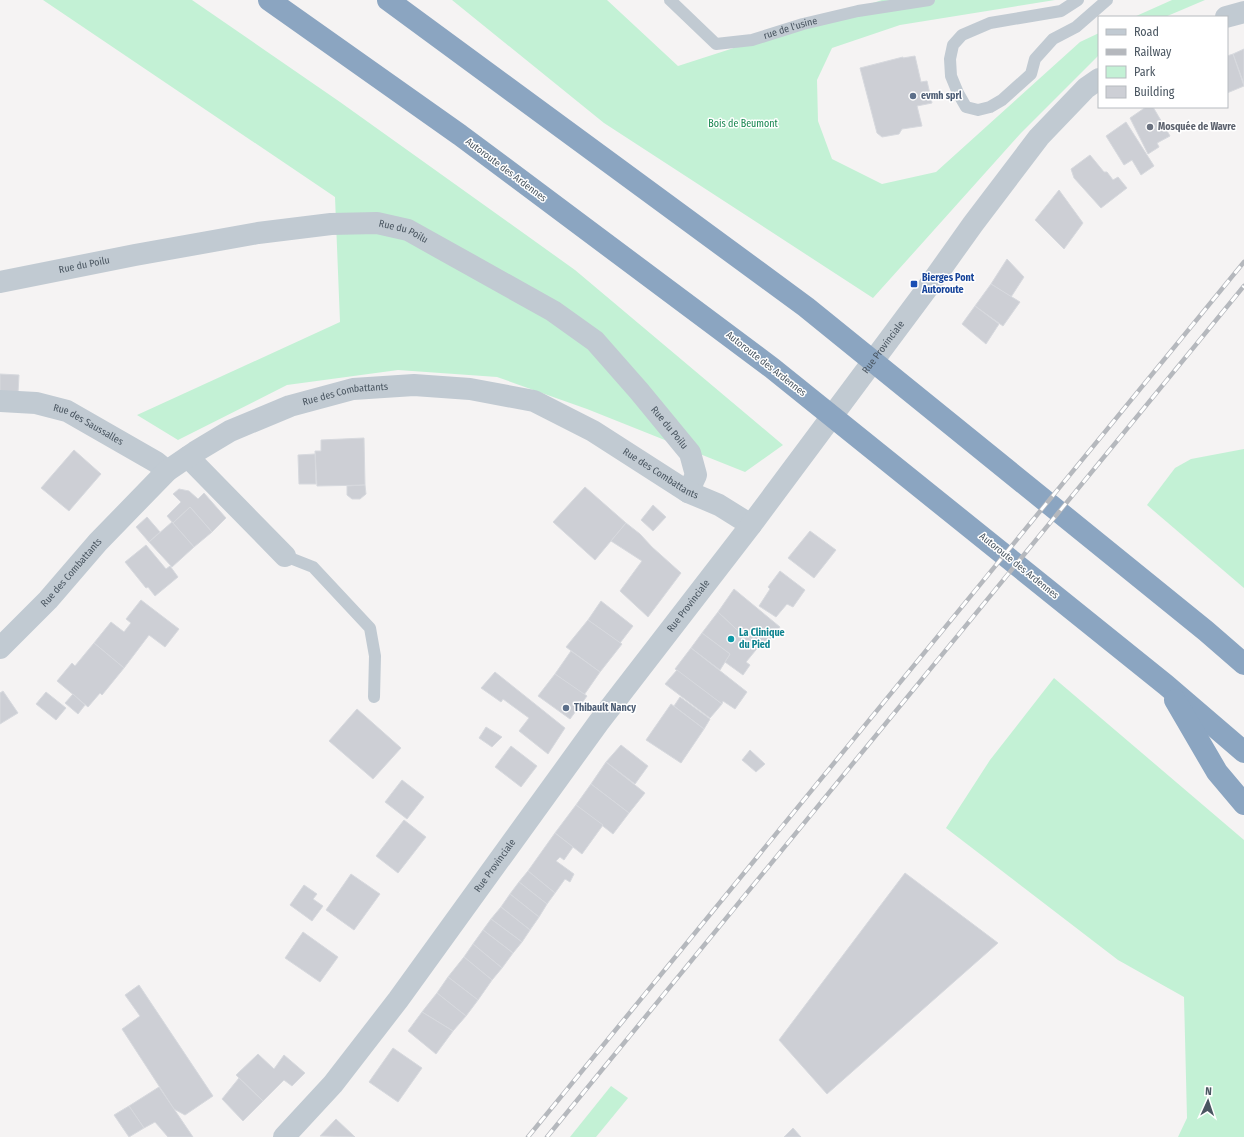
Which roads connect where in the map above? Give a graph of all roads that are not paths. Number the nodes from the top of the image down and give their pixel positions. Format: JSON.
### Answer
{"nodes":[{"id":1,"x":269,"y":0,"type":"edge"},
{"id":2,"x":388,"y":0,"type":"edge"},
{"id":3,"x":670,"y":0,"type":"edge"},
{"id":4,"x":928,"y":0,"type":"edge"},
{"id":5,"x":1078,"y":0,"type":"edge"},
{"id":6,"x":1107,"y":0,"type":"edge"},
{"id":7,"x":1244,"y":12,"type":"edge"},
{"id":8,"x":1228,"y":16,"type":"edge"},
{"id":9,"x":1098,"y":81,"type":"edge"},
{"id":10,"x":0,"y":282,"type":"edge"},
{"id":11,"x":0,"y":401,"type":"edge"},
{"id":12,"x":188,"y":457,"type":"junction"},
{"id":13,"x":167,"y":472,"type":"junction"},
{"id":14,"x":688,"y":492,"type":"junction"},
{"id":15,"x":751,"y":525,"type":"junction"},
{"id":16,"x":285,"y":556,"type":"joint"},
{"id":17,"x":0,"y":648,"type":"edge"},
{"id":18,"x":1244,"y":664,"type":"edge"},
{"id":19,"x":1166,"y":685,"type":"junction"},
{"id":20,"x":374,"y":697,"type":"dead end"},
{"id":21,"x":1244,"y":752,"type":"edge"},
{"id":22,"x":1244,"y":804,"type":"edge"},
{"id":23,"x":284,"y":1137,"type":"edge"}],
"edges":[{"from":1,"to":19,"type":"highway","name":"Autoroute des Ardennes"},
{"from":2,"to":18,"type":"highway"},
{"from":3,"to":4,"type":"lane","name":"rue de l'usine"},
{"from":5,"to":6,"type":"lane"},
{"from":7,"to":8,"type":"street"},
{"from":9,"to":15,"type":"street","name":"Rue Provinciale"},
{"from":10,"to":14,"type":"street","name":"Rue du Poilu"},
{"from":11,"to":13,"type":"street","name":"Rue des Saussalles"},
{"from":12,"to":13,"type":"street","name":"Rue des Combattants"},
{"from":12,"to":14,"type":"street","name":"Rue des Combattants"},
{"from":12,"to":16,"type":"street"},
{"from":13,"to":17,"type":"street","name":"Rue des Combattants"},
{"from":14,"to":15,"type":"street","name":"Rue des Combattants"},
{"from":15,"to":23,"type":"street","name":"Rue Provinciale"},
{"from":16,"to":20,"type":"lane"},
{"from":19,"to":21,"type":"highway","name":"Autoroute des Ardennes"},
{"from":19,"to":22,"type":"highway"}]}
